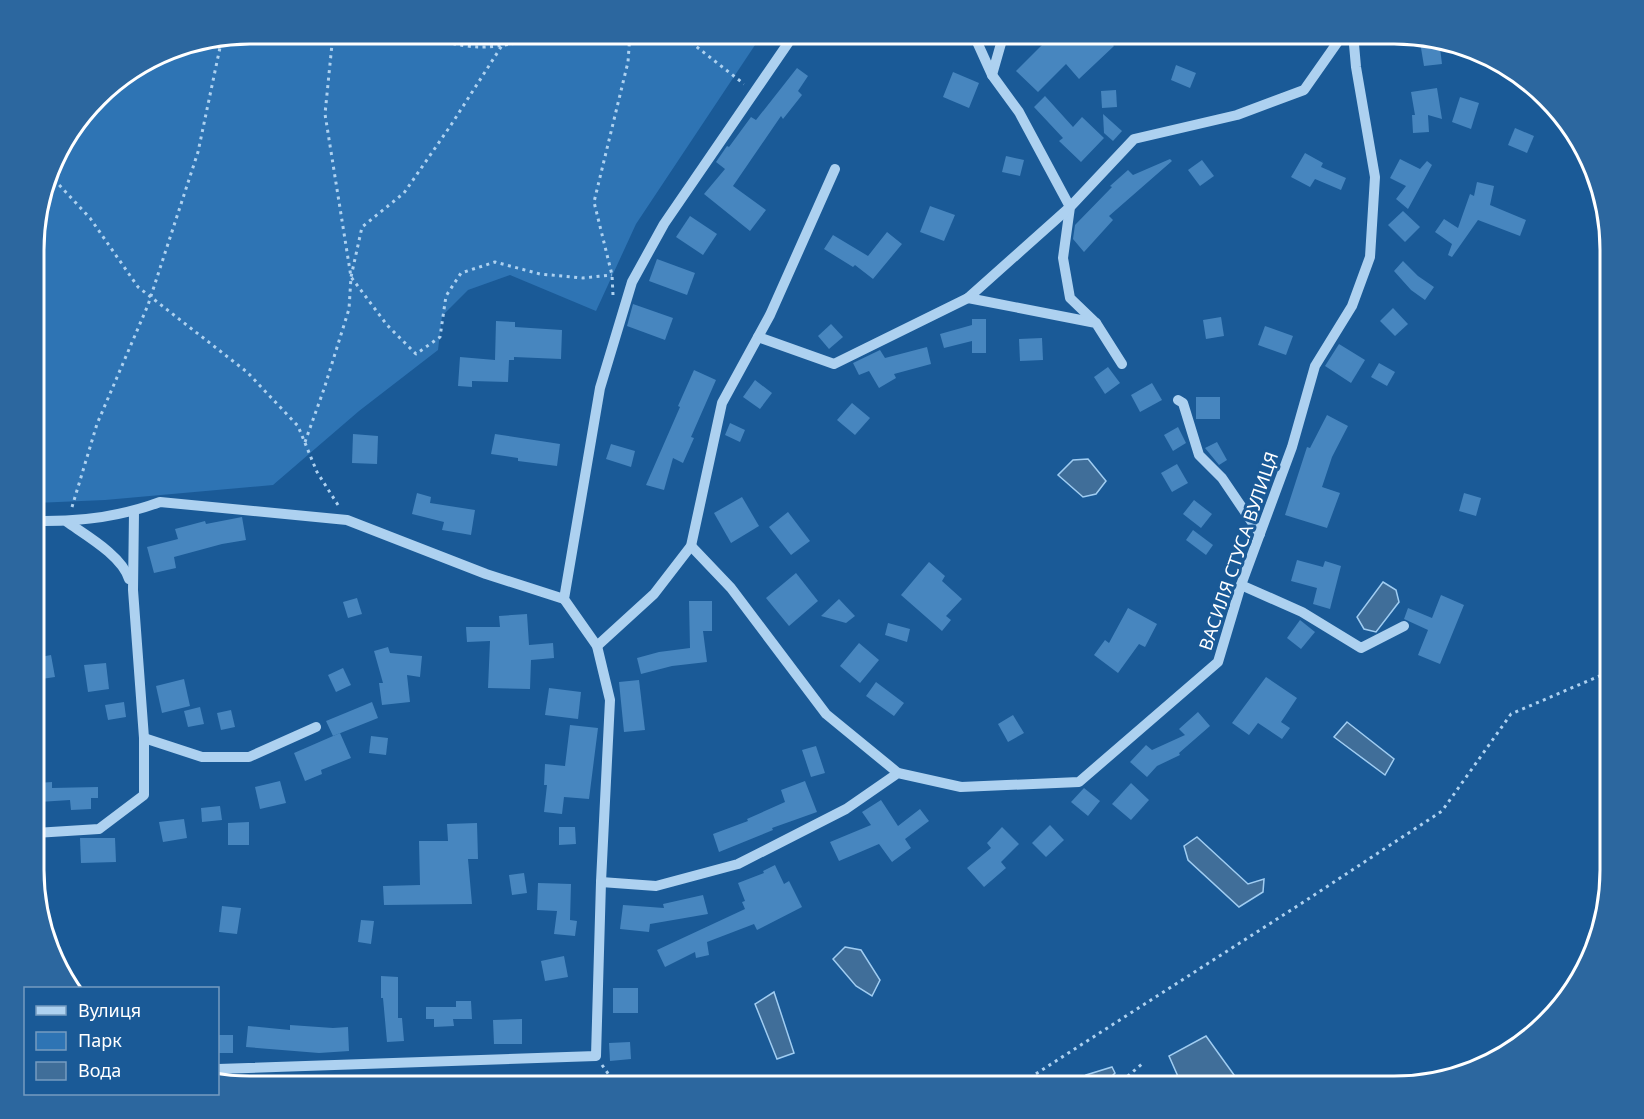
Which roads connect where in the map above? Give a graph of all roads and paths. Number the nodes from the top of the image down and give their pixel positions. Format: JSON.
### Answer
{"nodes":[{"id":1,"x":332,"y":44,"type":"edge"},
{"id":2,"x":462,"y":44,"type":"edge"},
{"id":3,"x":502,"y":44,"type":"joint"},
{"id":4,"x":629,"y":44,"type":"edge"},
{"id":5,"x":693,"y":44,"type":"edge"},
{"id":6,"x":787,"y":44,"type":"edge"},
{"id":7,"x":978,"y":44,"type":"edge"},
{"id":8,"x":1001,"y":44,"type":"edge"},
{"id":9,"x":1336,"y":44,"type":"edge"},
{"id":10,"x":1354,"y":44,"type":"edge"},
{"id":11,"x":221,"y":46,"type":"edge"},
{"id":12,"x":992,"y":75,"type":"junction"},
{"id":13,"x":754,"y":93,"type":"junction"},
{"id":14,"x":835,"y":169,"type":"dead end"},
{"id":15,"x":55,"y":181,"type":"edge"},
{"id":16,"x":1070,"y":207,"type":"junction"},
{"id":17,"x":612,"y":275,"type":"junction"},
{"id":18,"x":351,"y":277,"type":"junction"},
{"id":19,"x":613,"y":296,"type":"dead end"},
{"id":20,"x":151,"y":297,"type":"junction"},
{"id":21,"x":968,"y":298,"type":"junction"},
{"id":22,"x":1096,"y":323,"type":"junction"},
{"id":23,"x":758,"y":338,"type":"junction"},
{"id":24,"x":1122,"y":364,"type":"dead end"},
{"id":25,"x":1178,"y":400,"type":"dead end"},
{"id":26,"x":305,"y":442,"type":"junction"},
{"id":27,"x":134,"y":512,"type":"junction"},
{"id":28,"x":347,"y":520,"type":"junction"},
{"id":29,"x":44,"y":521,"type":"edge"},
{"id":30,"x":67,"y":522,"type":"junction"},
{"id":31,"x":1260,"y":534,"type":"junction"},
{"id":32,"x":691,"y":546,"type":"junction"},
{"id":33,"x":1241,"y":585,"type":"junction"},
{"id":34,"x":133,"y":590,"type":"junction"},
{"id":35,"x":564,"y":599,"type":"junction"},
{"id":36,"x":1404,"y":626,"type":"dead end"},
{"id":37,"x":597,"y":646,"type":"junction"},
{"id":38,"x":1600,"y":676,"type":"edge"},
{"id":39,"x":316,"y":727,"type":"dead end"},
{"id":40,"x":144,"y":738,"type":"junction"},
{"id":41,"x":898,"y":773,"type":"junction"},
{"id":42,"x":44,"y":833,"type":"edge"},
{"id":43,"x":601,"y":882,"type":"junction"},
{"id":44,"x":596,"y":1056,"type":"junction"},
{"id":45,"x":1142,"y":1064,"type":"dead end"},
{"id":46,"x":219,"y":1069,"type":"edge"},
{"id":47,"x":610,"y":1075,"type":"edge"},
{"id":48,"x":1033,"y":1076,"type":"edge"},
{"id":49,"x":1128,"y":1076,"type":"edge"}],
"edges":[{"from":1,"to":18,"type":"path"},
{"from":2,"to":3,"type":"path"},
{"from":3,"to":18,"type":"path"},
{"from":4,"to":17,"type":"path"},
{"from":5,"to":13,"type":"path"},
{"from":6,"to":13,"type":"street"},
{"from":7,"to":12,"type":"street"},
{"from":8,"to":12,"type":"street"},
{"from":9,"to":16,"type":"street"},
{"from":10,"to":31,"type":"street","name":"ВАСИЛЯ СТУСА ВУЛИЦЯ"},
{"from":11,"to":20,"type":"path"},
{"from":12,"to":16,"type":"street"},
{"from":13,"to":35,"type":"street"},
{"from":14,"to":23,"type":"street"},
{"from":15,"to":20,"type":"path"},
{"from":16,"to":21,"type":"street"},
{"from":16,"to":22,"type":"street"},
{"from":17,"to":18,"type":"path"},
{"from":17,"to":19,"type":"path"},
{"from":18,"to":26,"type":"path"},
{"from":20,"to":26,"type":"path"},
{"from":20,"to":30,"type":"path"},
{"from":21,"to":22,"type":"street"},
{"from":21,"to":23,"type":"street"},
{"from":22,"to":24,"type":"street"},
{"from":23,"to":32,"type":"street"},
{"from":25,"to":31,"type":"street"},
{"from":26,"to":28,"type":"path"},
{"from":27,"to":28,"type":"street"},
{"from":27,"to":30,"type":"street"},
{"from":27,"to":34,"type":"street"},
{"from":28,"to":35,"type":"street"},
{"from":29,"to":30,"type":"street"},
{"from":30,"to":34,"type":"street"},
{"from":31,"to":33,"type":"street","name":"ВАСИЛЯ СТУСА ВУЛИЦЯ"},
{"from":32,"to":37,"type":"street"},
{"from":32,"to":41,"type":"street"},
{"from":33,"to":36,"type":"street"},
{"from":33,"to":41,"type":"street","name":"ВАСИЛЯ СТУСА ВУЛИЦЯ"},
{"from":34,"to":40,"type":"street"},
{"from":35,"to":37,"type":"street"},
{"from":37,"to":43,"type":"street"},
{"from":38,"to":48,"type":"path"},
{"from":39,"to":40,"type":"street"},
{"from":40,"to":42,"type":"street"},
{"from":41,"to":43,"type":"street"},
{"from":43,"to":44,"type":"street"},
{"from":44,"to":46,"type":"street"},
{"from":44,"to":47,"type":"path"},
{"from":45,"to":49,"type":"path"}]}
